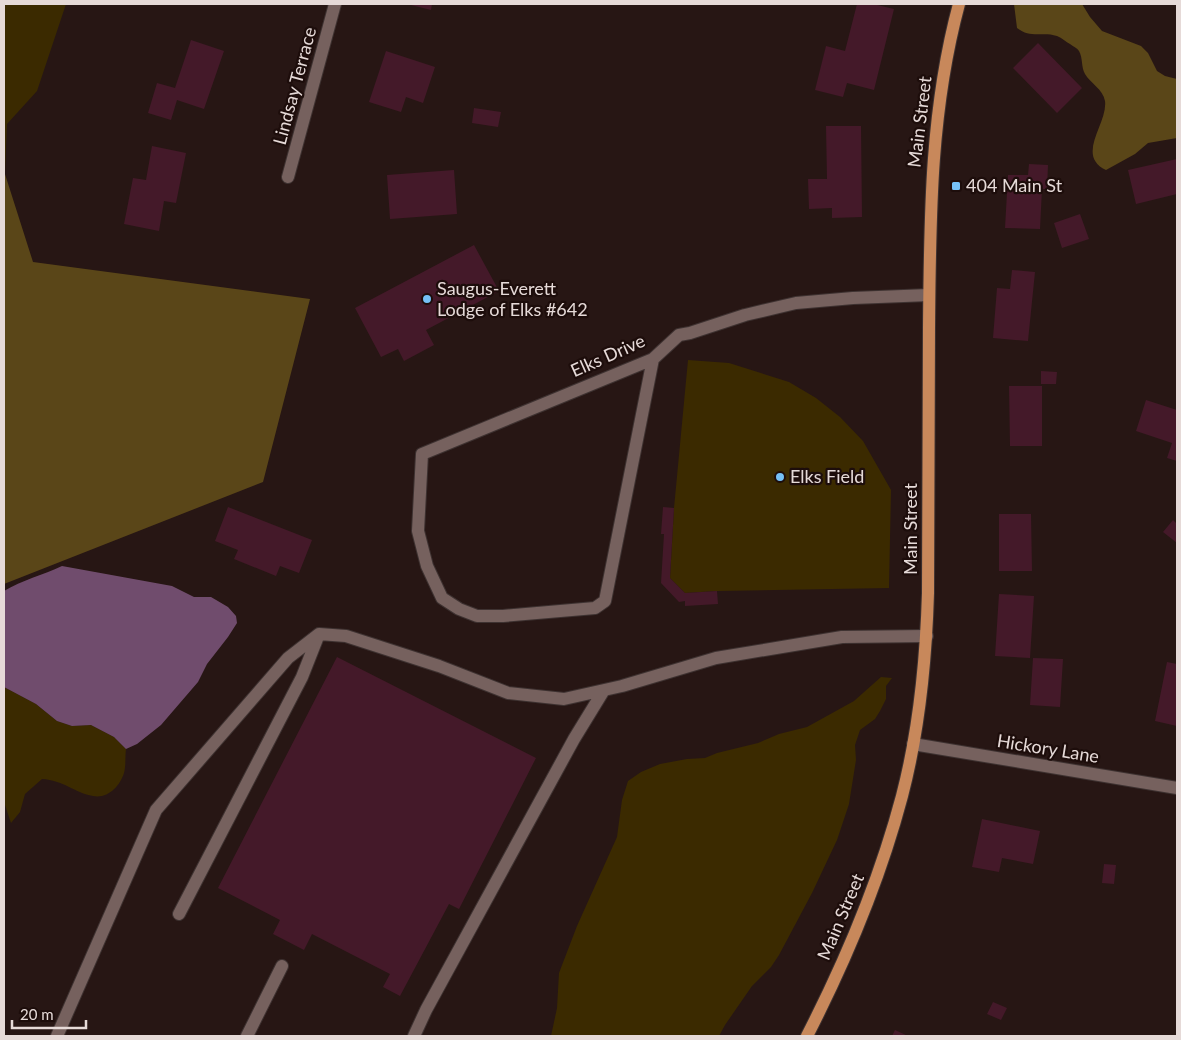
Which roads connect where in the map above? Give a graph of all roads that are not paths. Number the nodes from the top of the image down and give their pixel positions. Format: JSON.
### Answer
{"nodes":[{"id":1,"x":335,"y":4,"type":"edge"},
{"id":2,"x":959,"y":4,"type":"edge"},
{"id":3,"x":288,"y":177,"type":"dead end"},
{"id":4,"x":929,"y":295,"type":"junction"},
{"id":5,"x":653,"y":359,"type":"junction"},
{"id":6,"x":319,"y":634,"type":"junction"},
{"id":7,"x":927,"y":636,"type":"junction"},
{"id":8,"x":604,"y":690,"type":"junction"},
{"id":9,"x":913,"y":744,"type":"junction"},
{"id":10,"x":1177,"y":788,"type":"edge"},
{"id":11,"x":179,"y":914,"type":"dead end"},
{"id":12,"x":282,"y":966,"type":"dead end"},
{"id":13,"x":57,"y":1036,"type":"edge"},
{"id":14,"x":247,"y":1036,"type":"edge"},
{"id":15,"x":414,"y":1036,"type":"edge"},
{"id":16,"x":807,"y":1036,"type":"edge"}],
"edges":[{"from":1,"to":3,"type":"street","name":"Lindsay Terrace"},
{"from":2,"to":4,"type":"main road","name":"Main Street"},
{"from":4,"to":5,"type":"street","name":"Elks Drive"},
{"from":4,"to":7,"type":"main road","name":"Main Street"},
{"from":5,"to":5,"type":"street","name":"Elks Drive"},
{"from":6,"to":8,"type":"street"},
{"from":6,"to":11,"type":"street"},
{"from":6,"to":13,"type":"street"},
{"from":7,"to":8,"type":"street"},
{"from":7,"to":9,"type":"main road","name":"Main Street"},
{"from":8,"to":15,"type":"street"},
{"from":9,"to":10,"type":"street","name":"Hickory Lane"},
{"from":9,"to":16,"type":"main road","name":"Main Street"},
{"from":12,"to":14,"type":"street"}]}
